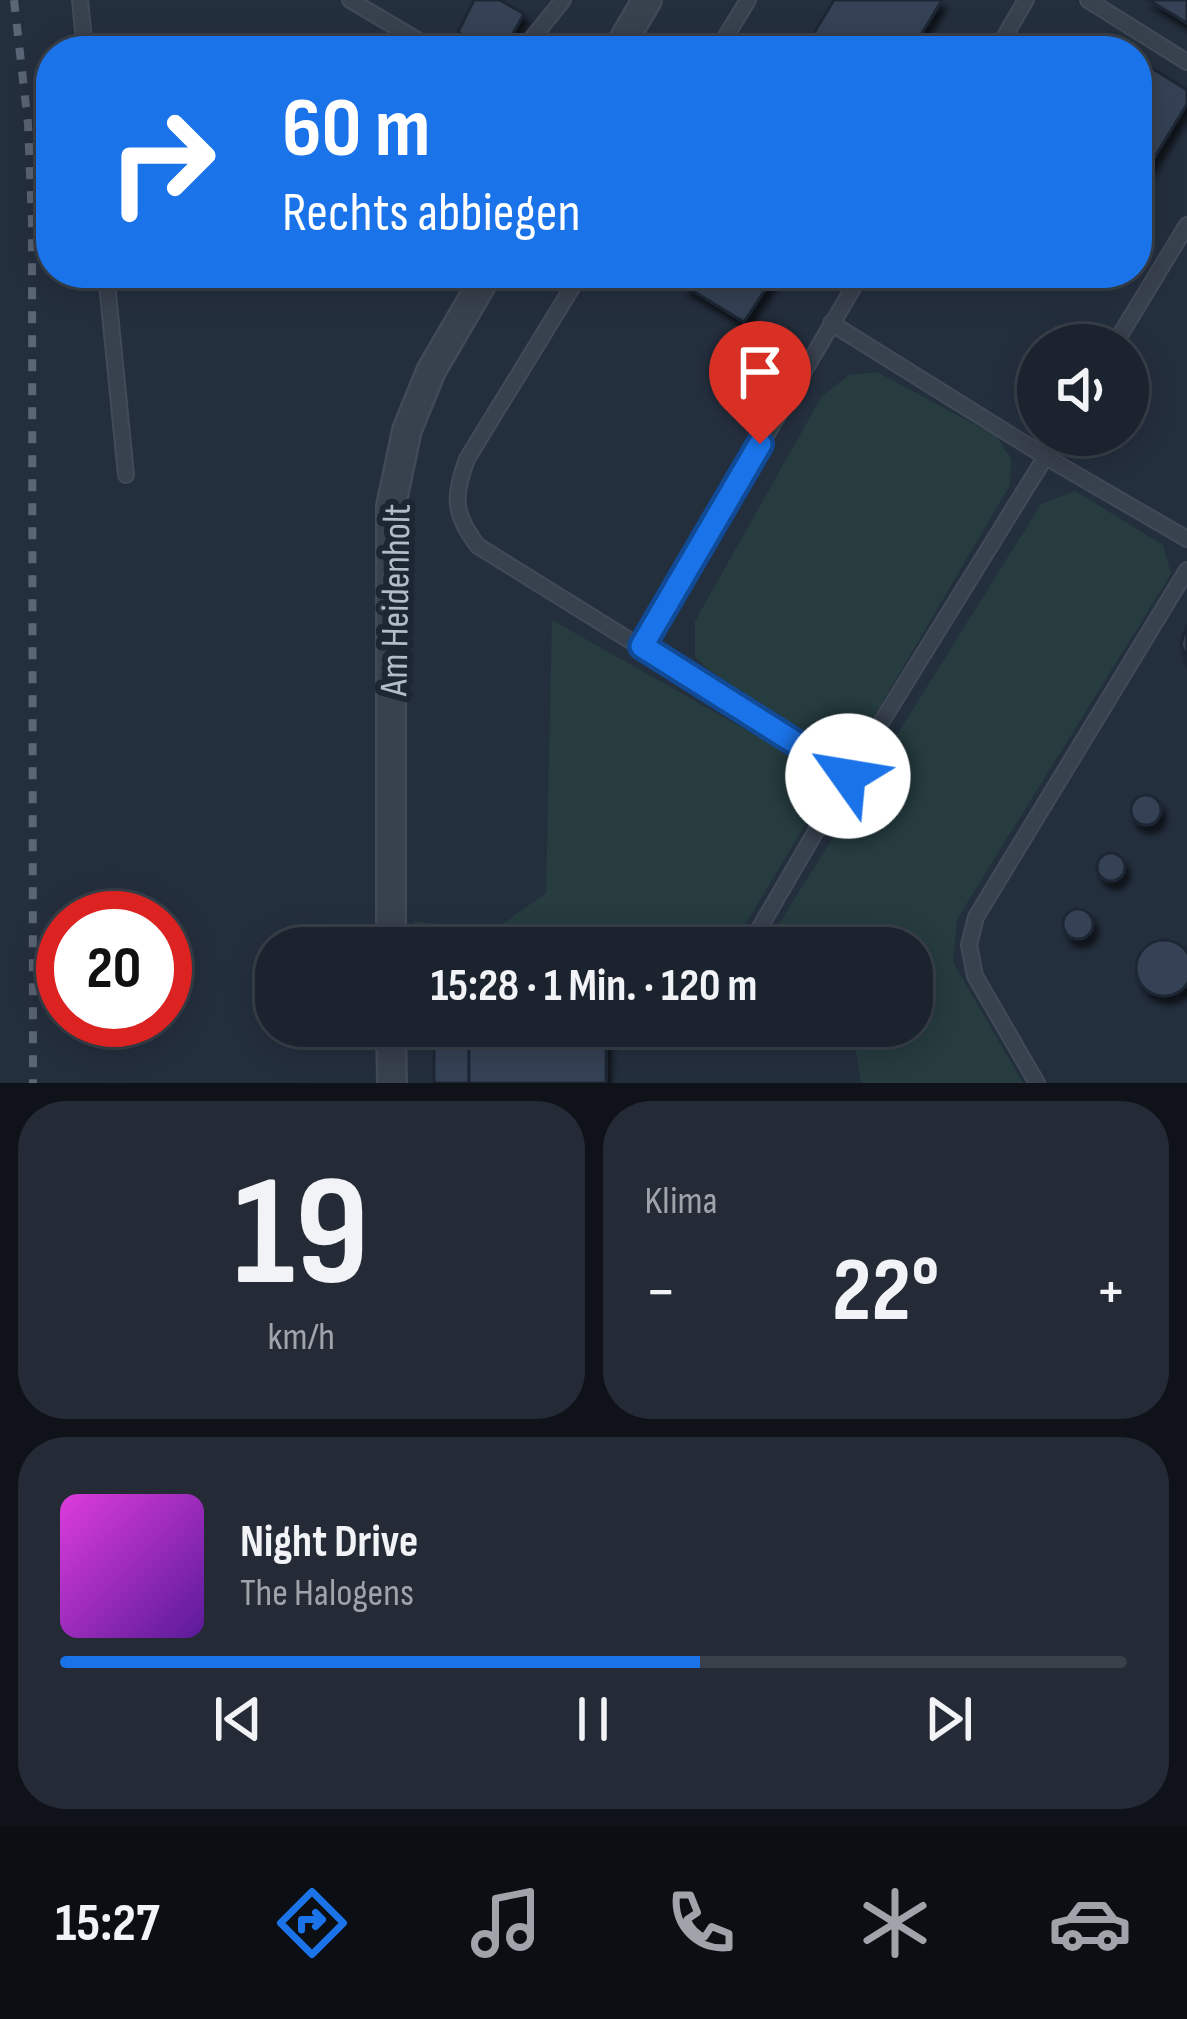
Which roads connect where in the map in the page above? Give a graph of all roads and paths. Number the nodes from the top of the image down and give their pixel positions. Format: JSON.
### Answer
{"nodes":[{"id":1,"x":80,"y":0,"type":"edge"},
{"id":2,"x":350,"y":0,"type":"edge"},
{"id":3,"x":563,"y":0,"type":"edge"},
{"id":4,"x":647,"y":0,"type":"edge"},
{"id":5,"x":748,"y":0,"type":"edge"},
{"id":6,"x":1026,"y":0,"type":"edge"},
{"id":7,"x":1088,"y":0,"type":"edge"},
{"id":8,"x":84,"y":36,"type":"edge"},
{"id":9,"x":411,"y":36,"type":"edge"},
{"id":10,"x":534,"y":36,"type":"edge"},
{"id":11,"x":626,"y":36,"type":"edge"},
{"id":12,"x":726,"y":36,"type":"edge"},
{"id":13,"x":1005,"y":36,"type":"edge"},
{"id":14,"x":1145,"y":36,"type":"edge"},
{"id":15,"x":1152,"y":40,"type":"edge"},
{"id":16,"x":1187,"y":62,"type":"edge"},
{"id":17,"x":1187,"y":225,"type":"edge"},
{"id":18,"x":1152,"y":283,"type":"edge"},
{"id":19,"x":107,"y":288,"type":"edge"},
{"id":20,"x":479,"y":288,"type":"edge"},
{"id":21,"x":572,"y":288,"type":"edge"},
{"id":22,"x":853,"y":288,"type":"edge"},
{"id":23,"x":1149,"y":288,"type":"edge"},
{"id":24,"x":832,"y":323,"type":"junction"},
{"id":25,"x":1127,"y":324,"type":"edge"},
{"id":26,"x":1046,"y":457,"type":"junction"},
{"id":27,"x":126,"y":475,"type":"dead end"},
{"id":28,"x":1187,"y":538,"type":"edge"},
{"id":29,"x":1187,"y":570,"type":"edge"},
{"id":30,"x":642,"y":646,"type":"junction"},
{"id":31,"x":848,"y":776,"type":"junction"},
{"id":32,"x":392,"y":927,"type":"edge"},
{"id":33,"x":760,"y":927,"type":"edge"},
{"id":34,"x":392,"y":1047,"type":"edge"},
{"id":35,"x":392,"y":1083,"type":"edge"},
{"id":36,"x":1037,"y":1083,"type":"edge"}],
"edges":[{"from":1,"to":8,"type":"lane"},
{"from":2,"to":9,"type":"lane"},
{"from":3,"to":10,"type":"lane"},
{"from":4,"to":11,"type":"street"},
{"from":5,"to":12,"type":"lane"},
{"from":6,"to":13,"type":"lane"},
{"from":7,"to":14,"type":"lane"},
{"from":15,"to":16,"type":"lane"},
{"from":17,"to":18,"type":"lane"},
{"from":19,"to":27,"type":"lane"},
{"from":20,"to":32,"type":"street","name":"Am Heidenholt"},
{"from":21,"to":30,"type":"lane"},
{"from":22,"to":24,"type":"lane"},
{"from":23,"to":25,"type":"lane"},
{"from":24,"to":26,"type":"lane"},
{"from":24,"to":30,"type":"lane"},
{"from":26,"to":28,"type":"lane"},
{"from":26,"to":31,"type":"lane"},
{"from":29,"to":36,"type":"lane"},
{"from":30,"to":31,"type":"lane"},
{"from":31,"to":33,"type":"lane"},
{"from":34,"to":35,"type":"street"}]}
